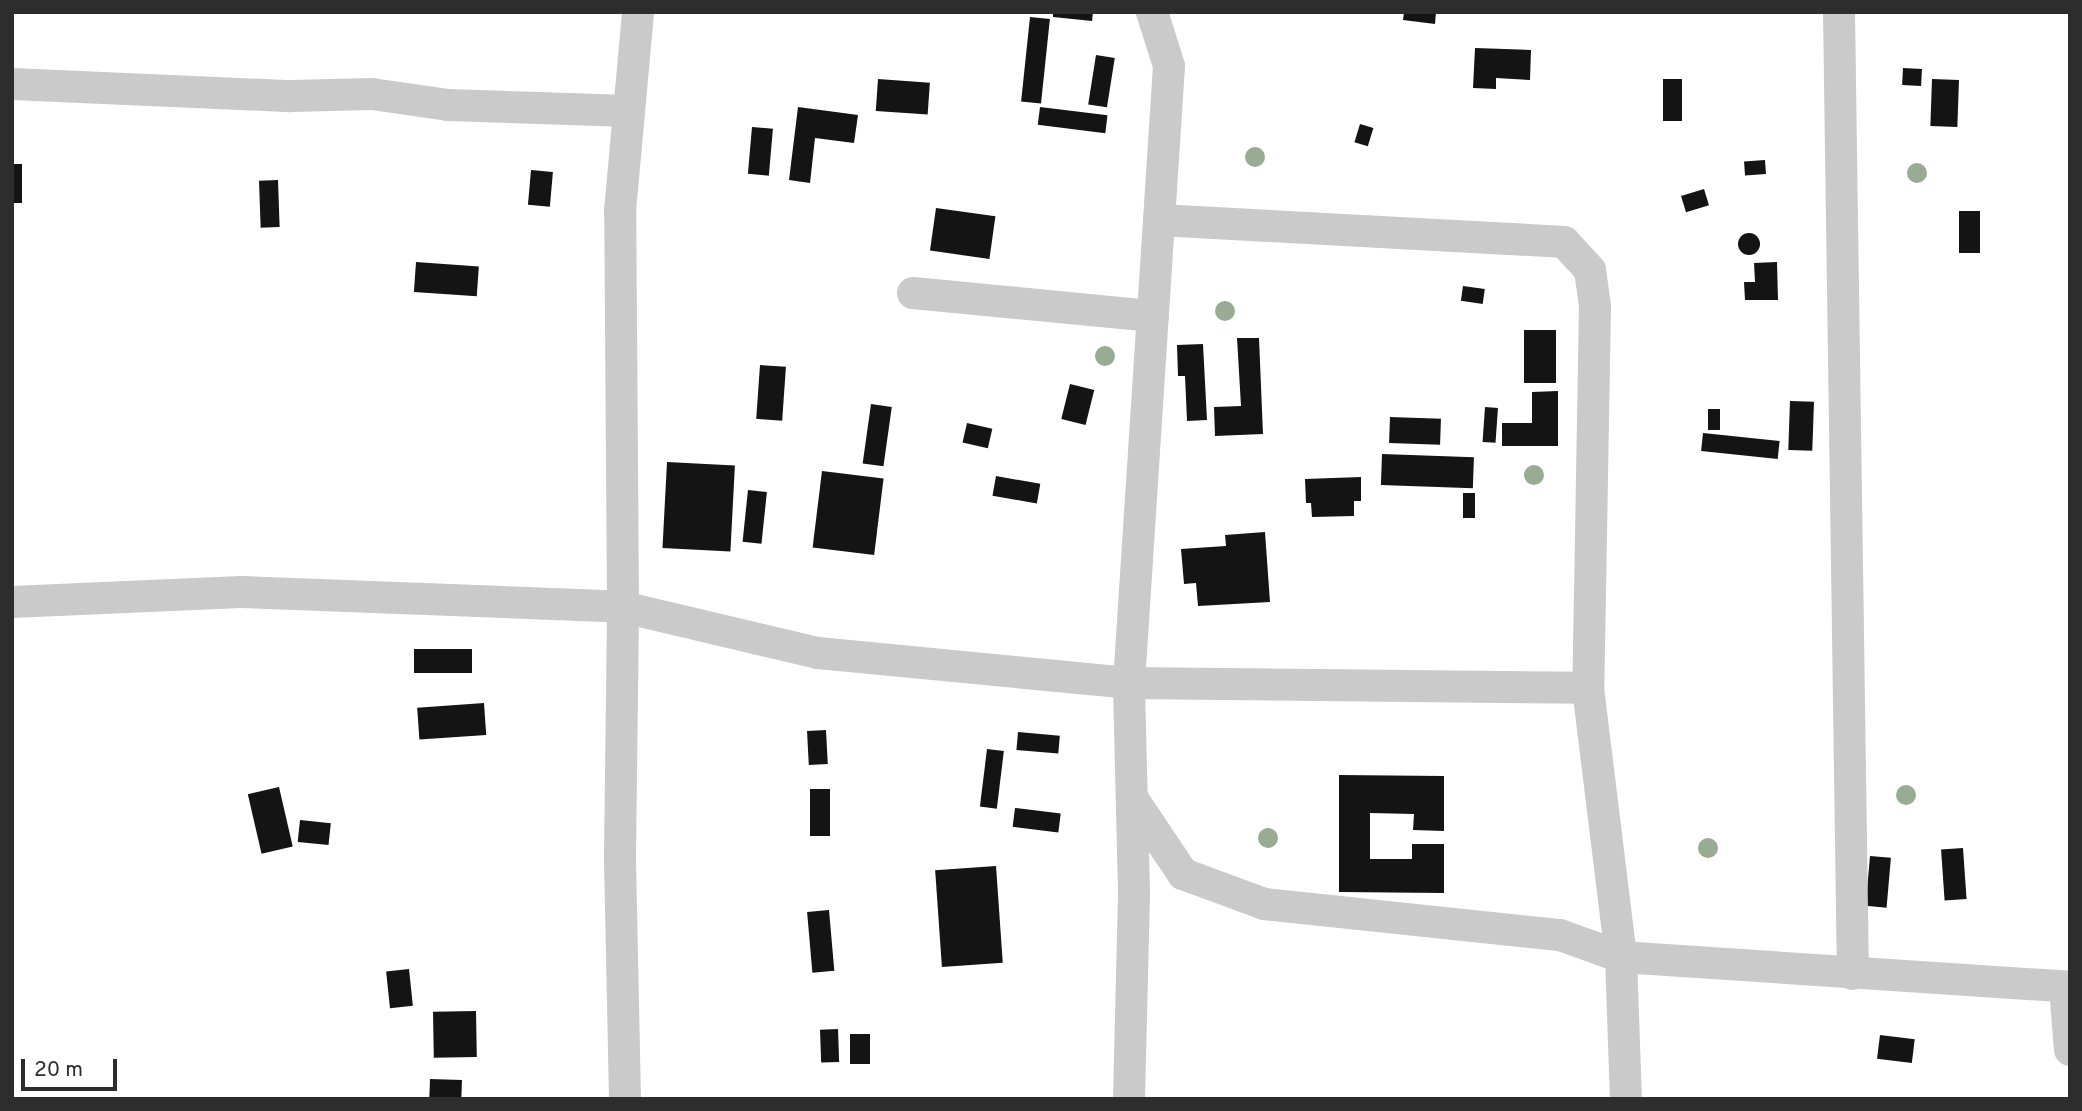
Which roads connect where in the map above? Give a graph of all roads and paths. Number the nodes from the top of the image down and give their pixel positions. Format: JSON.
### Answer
{"nodes":[{"id":1,"x":638,"y":12,"type":"edge"},
{"id":2,"x":1152,"y":12,"type":"edge"},
{"id":3,"x":1839,"y":12,"type":"edge"},
{"id":4,"x":12,"y":84,"type":"edge"},
{"id":5,"x":629,"y":111,"type":"junction"},
{"id":6,"x":1159,"y":220,"type":"junction"},
{"id":7,"x":913,"y":293,"type":"dead end"},
{"id":8,"x":1153,"y":316,"type":"junction"},
{"id":9,"x":12,"y":602,"type":"edge"},
{"id":10,"x":623,"y":607,"type":"junction"},
{"id":11,"x":1129,"y":683,"type":"junction"},
{"id":12,"x":1588,"y":688,"type":"junction"},
{"id":13,"x":1132,"y":798,"type":"junction"},
{"id":14,"x":1621,"y":957,"type":"junction"},
{"id":15,"x":1853,"y":974,"type":"junction"},
{"id":16,"x":2067,"y":987,"type":"edge"},
{"id":17,"x":2070,"y":1049,"type":"edge"},
{"id":18,"x":625,"y":1099,"type":"edge"},
{"id":19,"x":1129,"y":1099,"type":"edge"},
{"id":20,"x":1626,"y":1099,"type":"edge"}],
"edges":[{"from":1,"to":5,"type":"street"},
{"from":2,"to":6,"type":"street"},
{"from":3,"to":15,"type":"street"},
{"from":4,"to":5,"type":"street"},
{"from":5,"to":10,"type":"street"},
{"from":6,"to":8,"type":"street"},
{"from":6,"to":12,"type":"street"},
{"from":7,"to":8,"type":"street"},
{"from":8,"to":11,"type":"street"},
{"from":9,"to":10,"type":"street"},
{"from":10,"to":11,"type":"street"},
{"from":10,"to":18,"type":"street"},
{"from":11,"to":12,"type":"street"},
{"from":11,"to":13,"type":"street"},
{"from":12,"to":14,"type":"street"},
{"from":13,"to":14,"type":"street"},
{"from":13,"to":19,"type":"street"},
{"from":14,"to":15,"type":"street"},
{"from":14,"to":20,"type":"street"},
{"from":15,"to":16,"type":"street"},
{"from":16,"to":17,"type":"street"}]}
